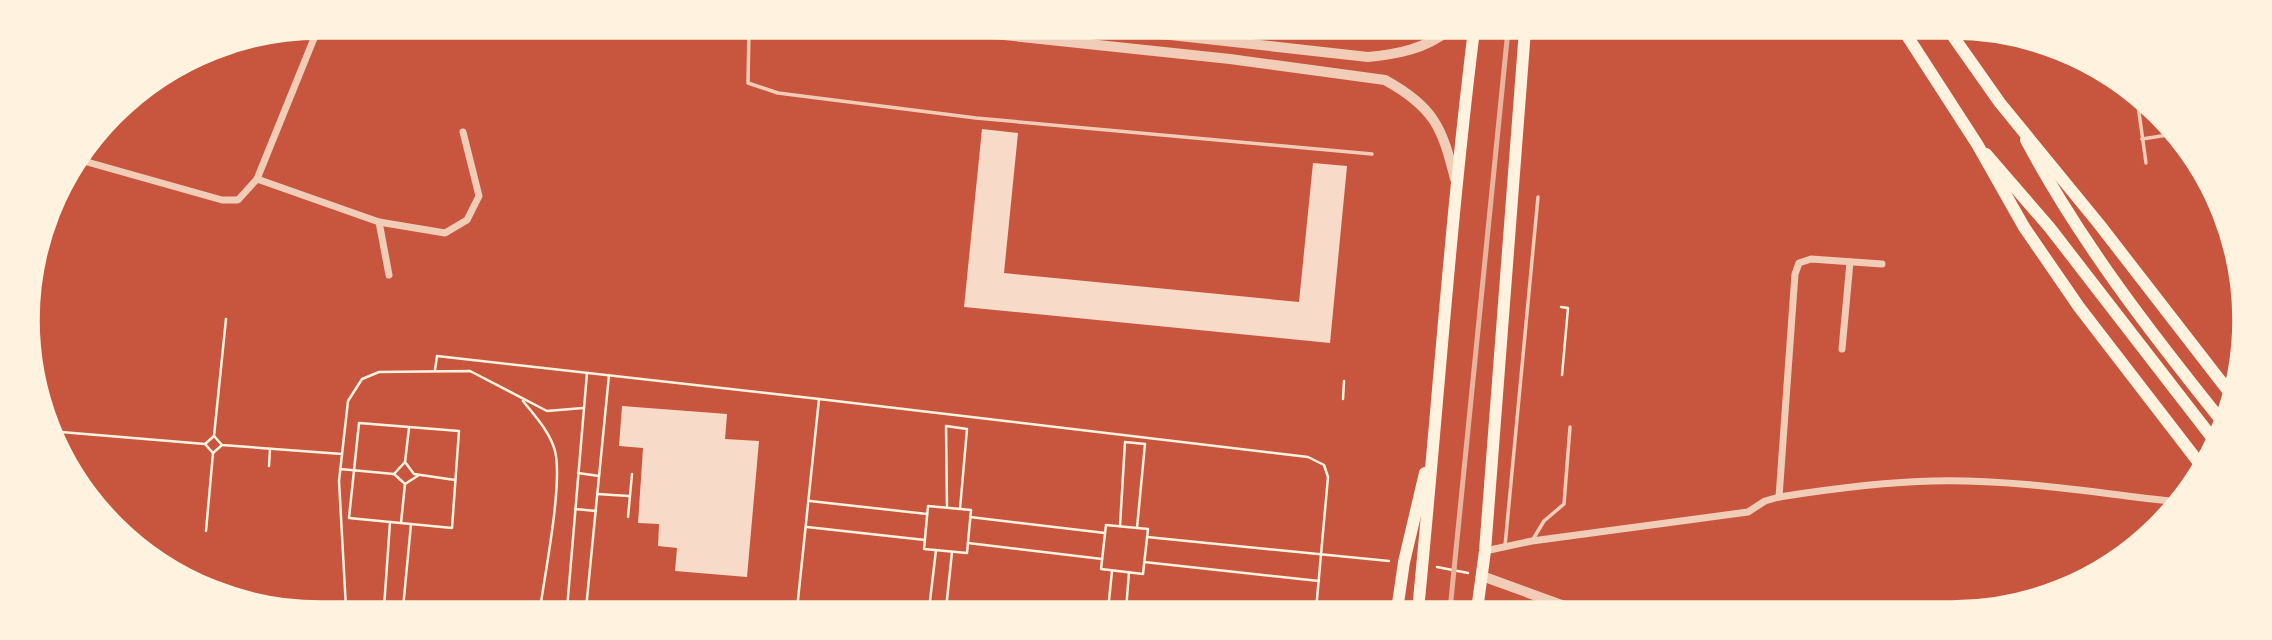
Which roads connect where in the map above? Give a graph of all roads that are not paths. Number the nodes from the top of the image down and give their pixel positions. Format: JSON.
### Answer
{"nodes":[{"id":1,"x":315,"y":38,"type":"edge"},
{"id":2,"x":749,"y":38,"type":"edge"},
{"id":3,"x":1032,"y":38,"type":"edge"},
{"id":4,"x":1197,"y":38,"type":"edge"},
{"id":5,"x":1439,"y":38,"type":"edge"},
{"id":6,"x":1473,"y":38,"type":"edge"},
{"id":7,"x":1524,"y":38,"type":"edge"},
{"id":8,"x":1908,"y":38,"type":"edge"},
{"id":9,"x":1954,"y":38,"type":"edge"},
{"id":10,"x":2138,"y":108,"type":"edge"},
{"id":11,"x":2019,"y":127,"type":"junction"},
{"id":12,"x":463,"y":132,"type":"dead end"},
{"id":13,"x":2165,"y":135,"type":"edge"},
{"id":14,"x":2142,"y":139,"type":"junction"},
{"id":15,"x":1977,"y":144,"type":"junction"},
{"id":16,"x":1372,"y":154,"type":"dead end"},
{"id":17,"x":87,"y":162,"type":"edge"},
{"id":18,"x":2146,"y":163,"type":"dead end"},
{"id":19,"x":257,"y":179,"type":"junction"},
{"id":20,"x":1455,"y":179,"type":"junction"},
{"id":21,"x":1538,"y":197,"type":"dead end"},
{"id":22,"x":379,"y":222,"type":"junction"},
{"id":23,"x":1850,"y":262,"type":"junction"},
{"id":24,"x":1882,"y":264,"type":"dead end"},
{"id":25,"x":389,"y":275,"type":"dead end"},
{"id":26,"x":1842,"y":349,"type":"dead end"},
{"id":27,"x":2225,"y":387,"type":"edge"},
{"id":28,"x":2217,"y":415,"type":"edge"},
{"id":29,"x":1437,"y":422,"type":"junction"},
{"id":30,"x":1570,"y":427,"type":"dead end"},
{"id":31,"x":2209,"y":434,"type":"edge"},
{"id":32,"x":2197,"y":460,"type":"edge"},
{"id":33,"x":1779,"y":497,"type":"junction"},
{"id":34,"x":2168,"y":501,"type":"edge"},
{"id":35,"x":1532,"y":541,"type":"junction"},
{"id":36,"x":1505,"y":548,"type":"junction"},
{"id":37,"x":1485,"y":551,"type":"junction"},
{"id":38,"x":1482,"y":576,"type":"junction"},
{"id":39,"x":1398,"y":602,"type":"edge"},
{"id":40,"x":1419,"y":602,"type":"edge"},
{"id":41,"x":1478,"y":602,"type":"edge"},
{"id":42,"x":1553,"y":602,"type":"edge"}],
"edges":[{"from":1,"to":19,"type":"street"},
{"from":2,"to":16,"type":"lane"},
{"from":3,"to":20,"type":"street"},
{"from":4,"to":5,"type":"street"},
{"from":6,"to":20,"type":"main road"},
{"from":7,"to":37,"type":"main road"},
{"from":8,"to":15,"type":"main road"},
{"from":9,"to":11,"type":"main road"},
{"from":10,"to":14,"type":"lane"},
{"from":11,"to":27,"type":"main road"},
{"from":11,"to":28,"type":"main road"},
{"from":12,"to":22,"type":"street"},
{"from":13,"to":14,"type":"lane"},
{"from":14,"to":18,"type":"lane"},
{"from":15,"to":31,"type":"main road"},
{"from":15,"to":32,"type":"main road"},
{"from":17,"to":19,"type":"street"},
{"from":19,"to":22,"type":"street"},
{"from":20,"to":29,"type":"main road"},
{"from":21,"to":36,"type":"lane"},
{"from":22,"to":25,"type":"street"},
{"from":23,"to":24,"type":"street"},
{"from":23,"to":26,"type":"street"},
{"from":23,"to":33,"type":"street"},
{"from":29,"to":39,"type":"main road"},
{"from":29,"to":40,"type":"main road"},
{"from":30,"to":35,"type":"lane"},
{"from":33,"to":34,"type":"street"},
{"from":33,"to":35,"type":"street"},
{"from":35,"to":36,"type":"street"},
{"from":36,"to":37,"type":"street"},
{"from":37,"to":38,"type":"main road"},
{"from":38,"to":41,"type":"main road"},
{"from":38,"to":42,"type":"street"}]}
